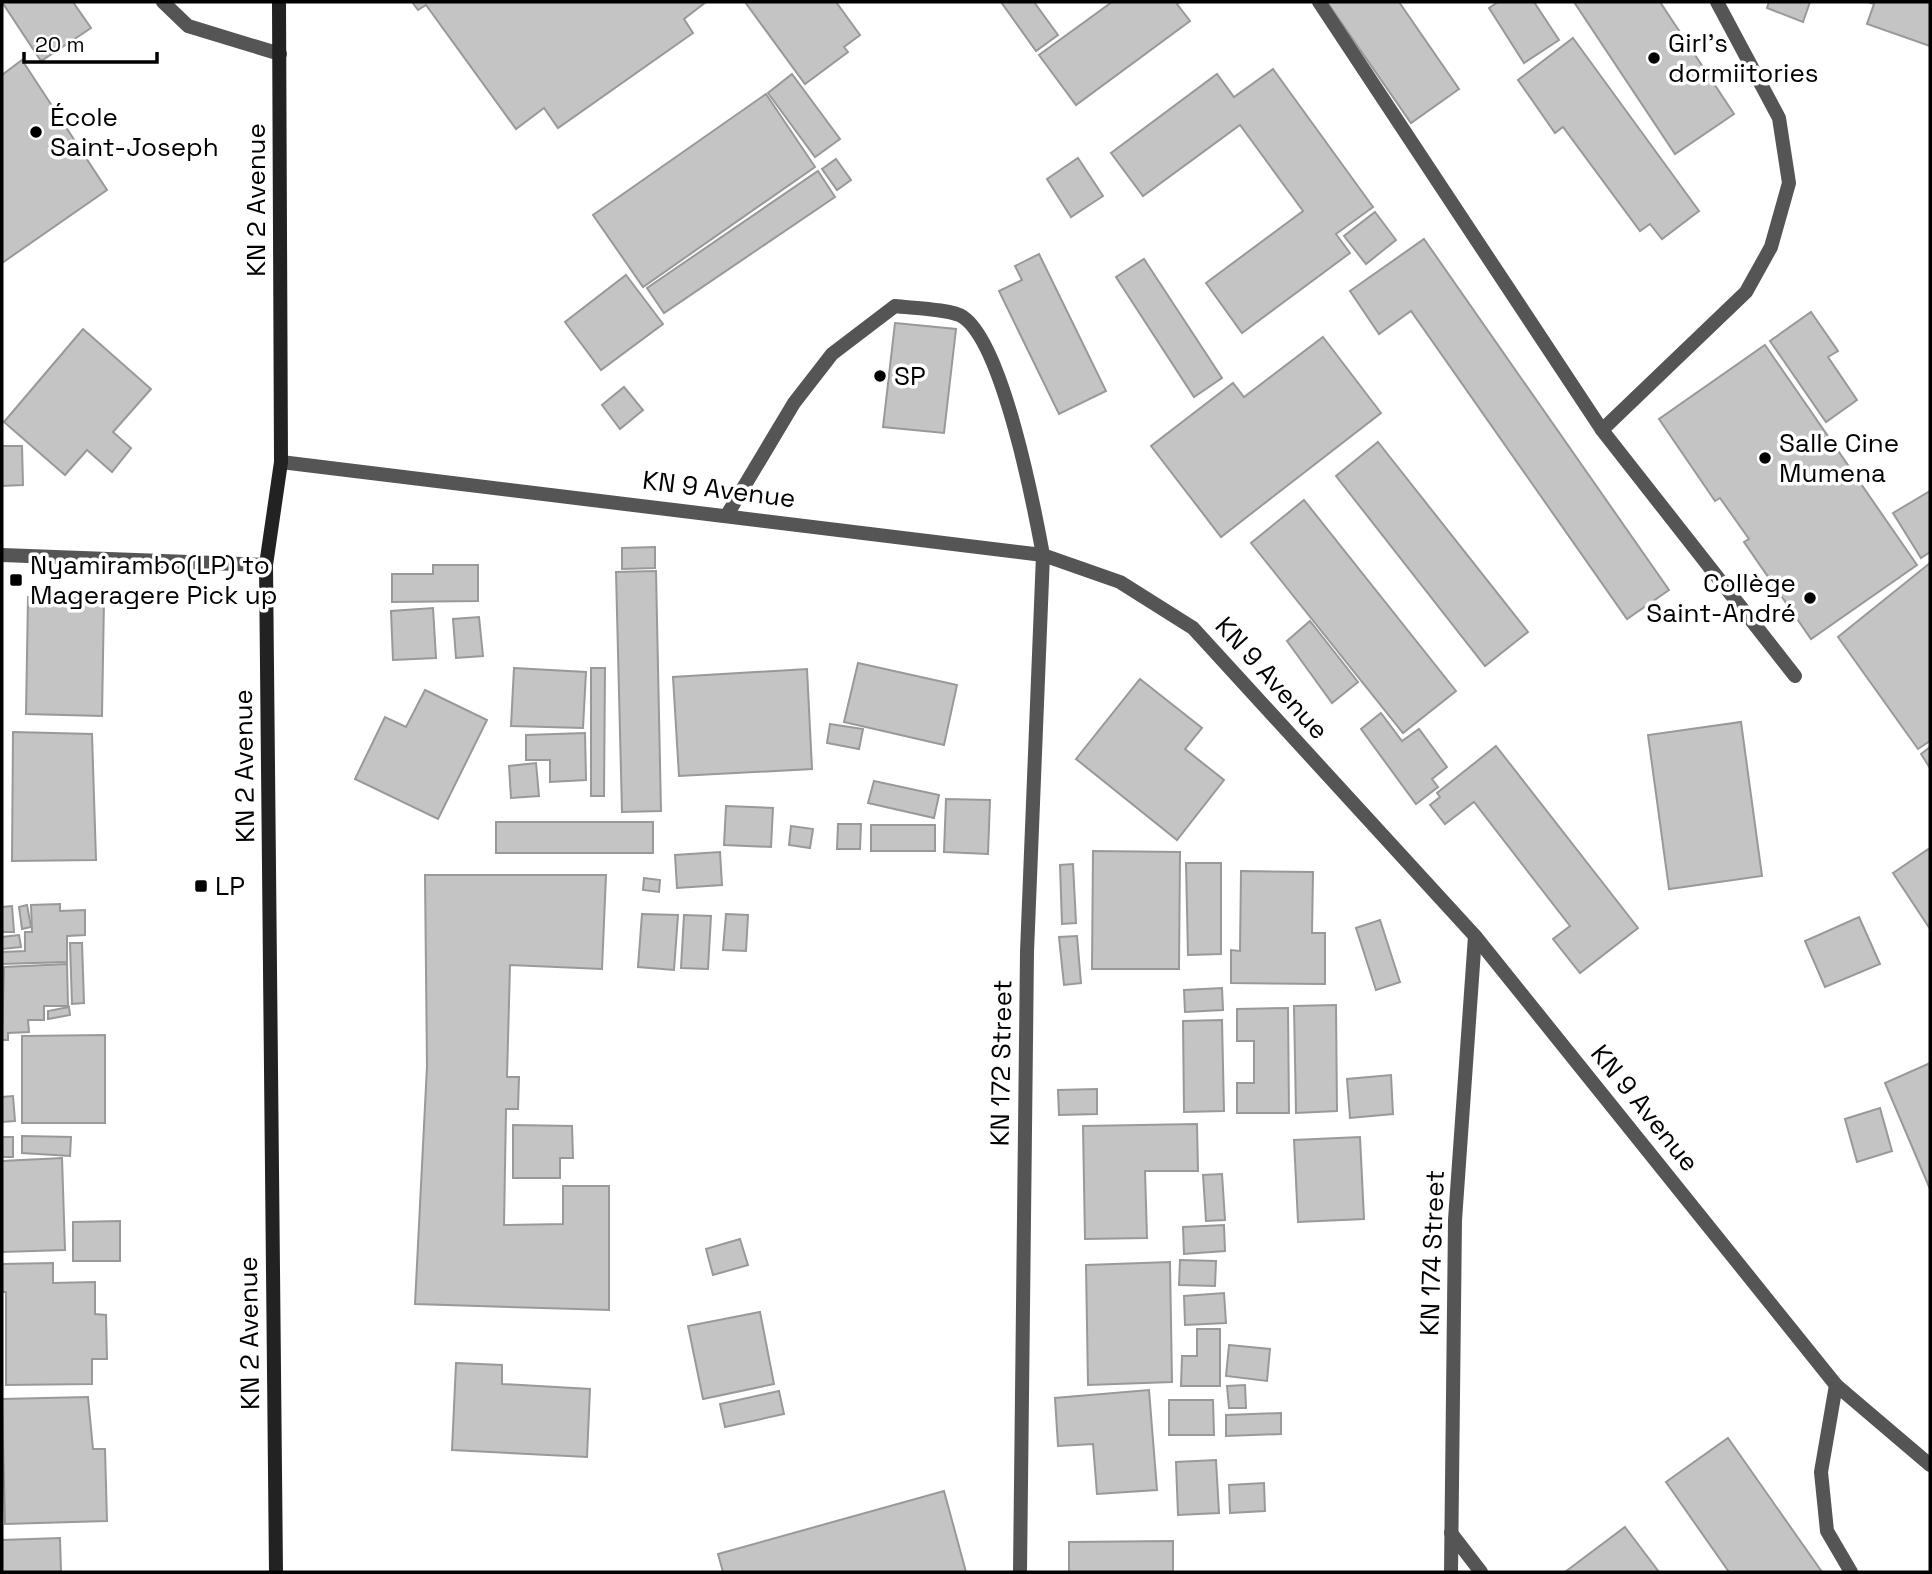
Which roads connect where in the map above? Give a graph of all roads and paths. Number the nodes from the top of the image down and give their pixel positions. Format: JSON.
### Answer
{"nodes":[{"id":1,"x":163,"y":2,"type":"edge"},
{"id":2,"x":279,"y":2,"type":"edge"},
{"id":3,"x":1319,"y":2,"type":"edge"},
{"id":4,"x":1717,"y":2,"type":"edge"},
{"id":5,"x":280,"y":54,"type":"junction"},
{"id":6,"x":1602,"y":430,"type":"junction"},
{"id":7,"x":281,"y":462,"type":"junction"},
{"id":8,"x":727,"y":515,"type":"junction"},
{"id":9,"x":2,"y":555,"type":"edge"},
{"id":10,"x":1043,"y":555,"type":"junction"},
{"id":11,"x":266,"y":565,"type":"junction"},
{"id":12,"x":1795,"y":676,"type":"dead end"},
{"id":13,"x":1475,"y":936,"type":"junction"},
{"id":14,"x":1836,"y":1385,"type":"junction"},
{"id":15,"x":1930,"y":1465,"type":"edge"},
{"id":16,"x":1451,"y":1533,"type":"junction"},
{"id":17,"x":275,"y":1572,"type":"edge"},
{"id":18,"x":1020,"y":1572,"type":"edge"},
{"id":19,"x":1451,"y":1572,"type":"edge"},
{"id":20,"x":1481,"y":1572,"type":"edge"},
{"id":21,"x":1851,"y":1572,"type":"edge"}],
"edges":[{"from":1,"to":5,"type":"street"},
{"from":2,"to":5,"type":"main road","name":"KN 2 Avenue"},
{"from":3,"to":6,"type":"street"},
{"from":4,"to":6,"type":"street"},
{"from":5,"to":7,"type":"main road","name":"KN 2 Avenue"},
{"from":6,"to":12,"type":"street"},
{"from":7,"to":8,"type":"street","name":"KN 9 Avenue"},
{"from":7,"to":11,"type":"main road","name":"KN 2 Avenue"},
{"from":8,"to":10,"type":"street","name":"KN 9 Avenue"},
{"from":8,"to":10,"type":"street","name":"KN 172 Street"},
{"from":9,"to":11,"type":"street"},
{"from":10,"to":13,"type":"street","name":"KN 9 Avenue"},
{"from":10,"to":18,"type":"street","name":"KN 172 Street"},
{"from":11,"to":17,"type":"main road","name":"KN 2 Avenue"},
{"from":13,"to":14,"type":"street","name":"KN 9 Avenue"},
{"from":13,"to":16,"type":"street","name":"KN 174 Street"},
{"from":14,"to":15,"type":"street","name":"KN 9 Avenue"},
{"from":14,"to":21,"type":"street"},
{"from":16,"to":19,"type":"street","name":"KN 174 Street"},
{"from":16,"to":20,"type":"street"}]}
